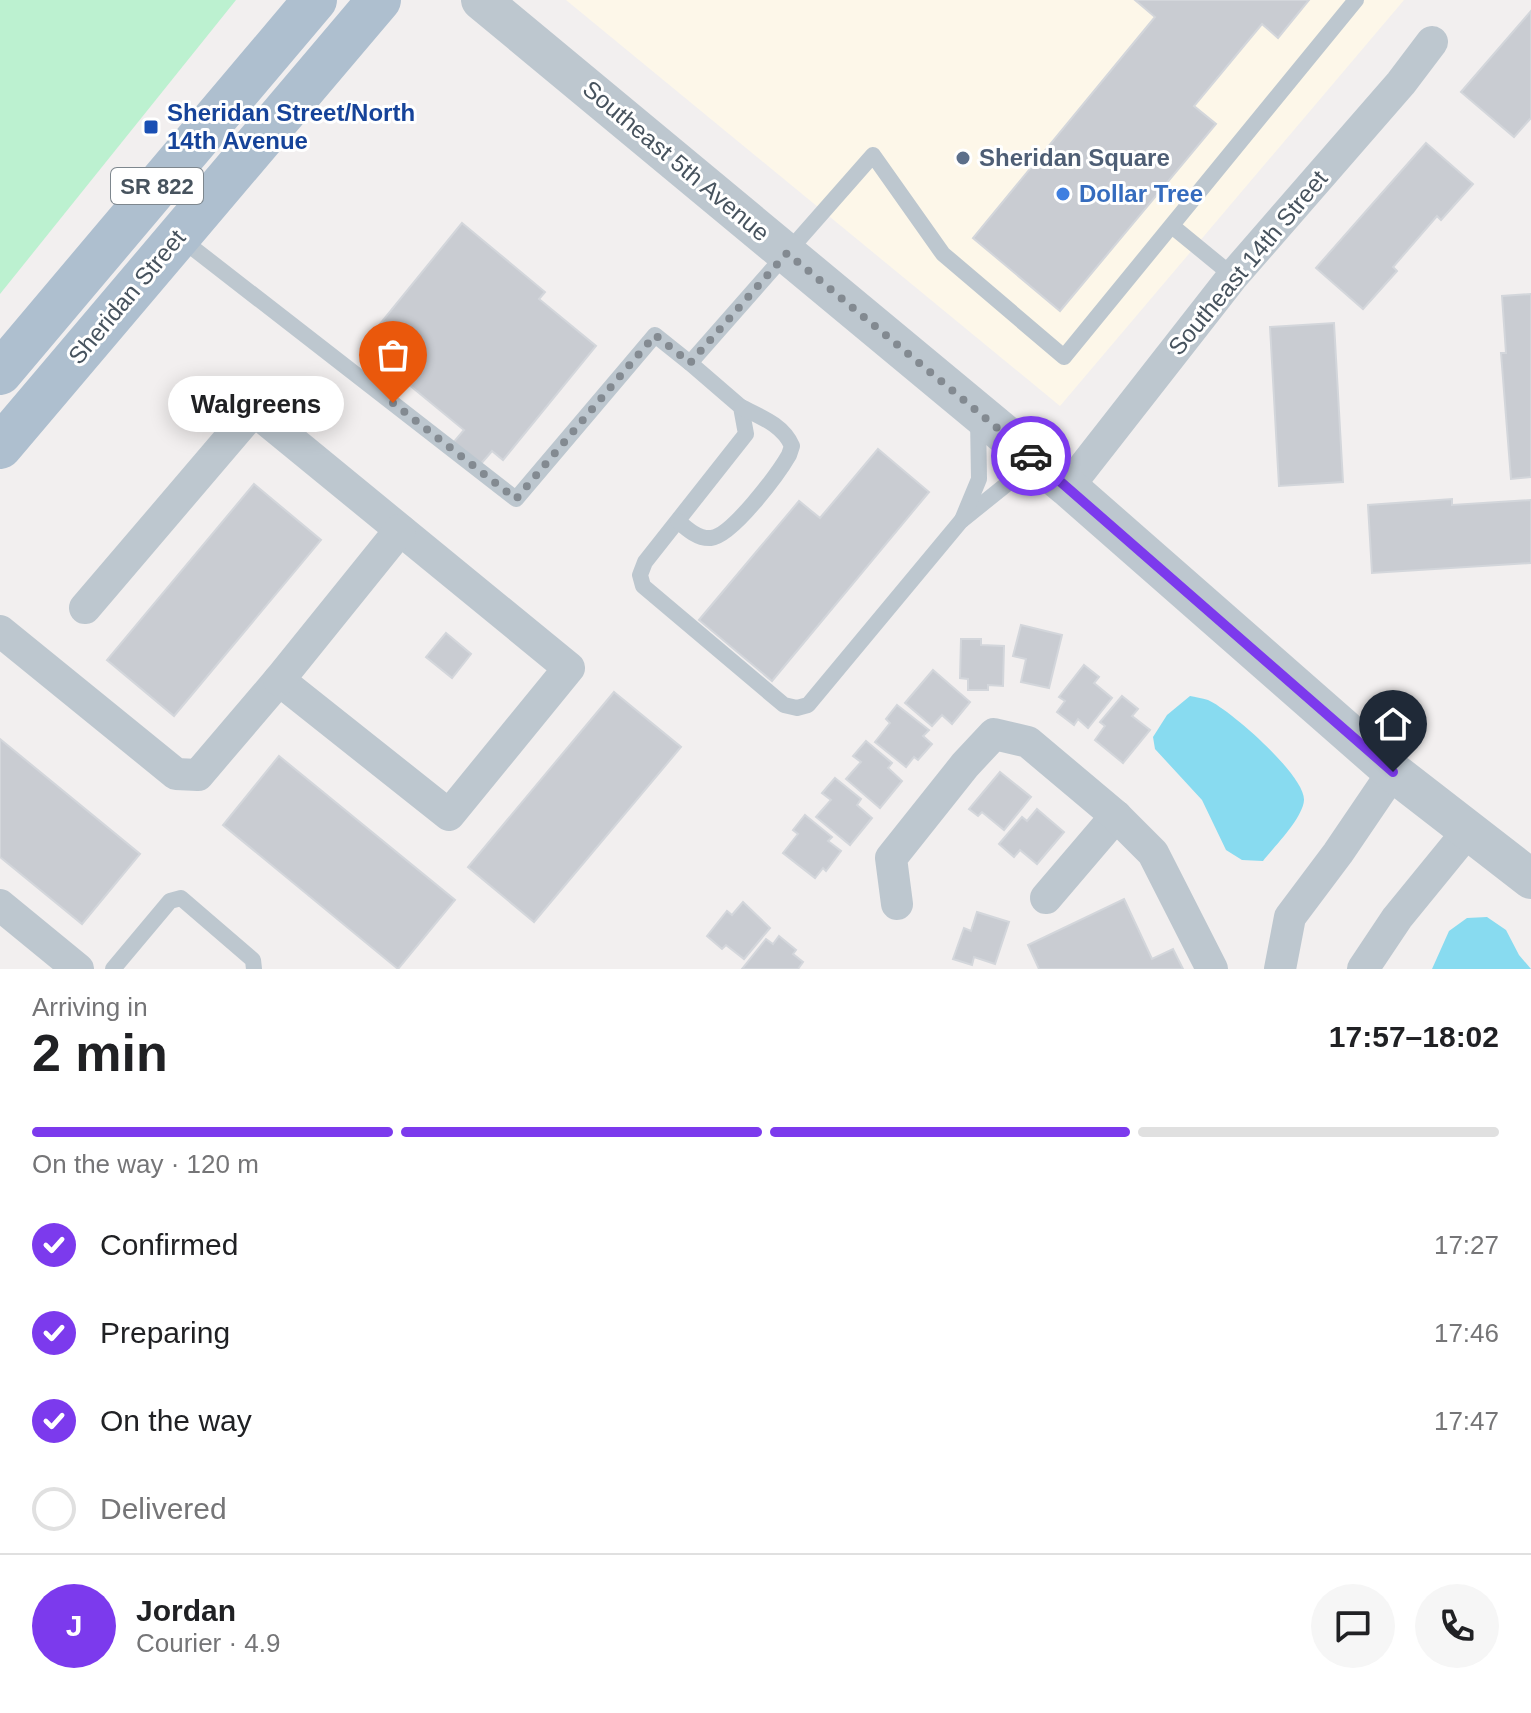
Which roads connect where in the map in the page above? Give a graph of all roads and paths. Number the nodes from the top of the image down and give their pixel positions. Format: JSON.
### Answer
{"nodes":[{"id":1,"x":315,"y":0,"type":"edge"},
{"id":2,"x":379,"y":0,"type":"edge"},
{"id":3,"x":481,"y":0,"type":"edge"},
{"id":4,"x":1356,"y":0,"type":"edge"},
{"id":5,"x":1432,"y":42,"type":"dead end"},
{"id":6,"x":1172,"y":226,"type":"junction"},
{"id":7,"x":178,"y":237,"type":"junction"},
{"id":8,"x":787,"y":253,"type":"junction"},
{"id":9,"x":1233,"y":276,"type":"junction"},
{"id":10,"x":690,"y":363,"type":"junction"},
{"id":11,"x":0,"y":373,"type":"edge"},
{"id":12,"x":741,"y":407,"type":"junction"},
{"id":13,"x":978,"y":412,"type":"junction"},
{"id":14,"x":0,"y":447,"type":"edge"},
{"id":15,"x":1056,"y":477,"type":"junction"},
{"id":16,"x":678,"y":521,"type":"junction"},
{"id":17,"x":961,"y":521,"type":"junction"},
{"id":18,"x":400,"y":530,"type":"junction"},
{"id":19,"x":85,"y":608,"type":"dead end"},
{"id":20,"x":0,"y":631,"type":"edge"},
{"id":21,"x":279,"y":680,"type":"junction"},
{"id":22,"x":1393,"y":772,"type":"junction"},
{"id":23,"x":1116,"y":816,"type":"junction"},
{"id":24,"x":1468,"y":831,"type":"junction"},
{"id":25,"x":1531,"y":879,"type":"edge"},
{"id":26,"x":1046,"y":898,"type":"dead end"},
{"id":27,"x":897,"y":904,"type":"dead end"},
{"id":28,"x":0,"y":905,"type":"edge"},
{"id":29,"x":78,"y":969,"type":"edge"},
{"id":30,"x":113,"y":969,"type":"edge"},
{"id":31,"x":254,"y":969,"type":"edge"},
{"id":32,"x":1212,"y":969,"type":"edge"},
{"id":33,"x":1280,"y":969,"type":"edge"},
{"id":34,"x":1363,"y":969,"type":"edge"}],
"edges":[{"from":1,"to":11,"type":"main road","name":"Sheridan Street","number":"SR 822"},
{"from":2,"to":7,"type":"main road","name":"Sheridan Street","number":"SR 822"},
{"from":3,"to":8,"type":"street","name":"Southeast 5th Avenue"},
{"from":4,"to":6,"type":"lane"},
{"from":5,"to":9,"type":"street","name":"Southeast 14th Street"},
{"from":6,"to":8,"type":"lane"},
{"from":6,"to":9,"type":"lane"},
{"from":7,"to":10,"type":"lane"},
{"from":7,"to":14,"type":"main road","name":"Sheridan Street","number":"SR 822"},
{"from":8,"to":10,"type":"lane"},
{"from":8,"to":13,"type":"street","name":"Southeast 5th Avenue"},
{"from":9,"to":15,"type":"street","name":"Southeast 14th Street"},
{"from":10,"to":12,"type":"lane"},
{"from":12,"to":16,"type":"lane"},
{"from":12,"to":16,"type":"lane"},
{"from":13,"to":15,"type":"street","name":"Southeast 5th Avenue"},
{"from":13,"to":17,"type":"lane"},
{"from":15,"to":17,"type":"lane"},
{"from":15,"to":22,"type":"street","name":"Southeast 5th Avenue"},
{"from":16,"to":17,"type":"lane"},
{"from":18,"to":19,"type":"street"},
{"from":18,"to":21,"type":"street"},
{"from":18,"to":21,"type":"street"},
{"from":20,"to":21,"type":"street"},
{"from":22,"to":24,"type":"street","name":"Southeast 5th Avenue"},
{"from":22,"to":33,"type":"street"},
{"from":23,"to":26,"type":"street"},
{"from":23,"to":27,"type":"street"},
{"from":23,"to":32,"type":"street"},
{"from":24,"to":25,"type":"street","name":"Southeast 5th Avenue"},
{"from":24,"to":34,"type":"street"},
{"from":28,"to":29,"type":"street"},
{"from":30,"to":31,"type":"lane"}]}
